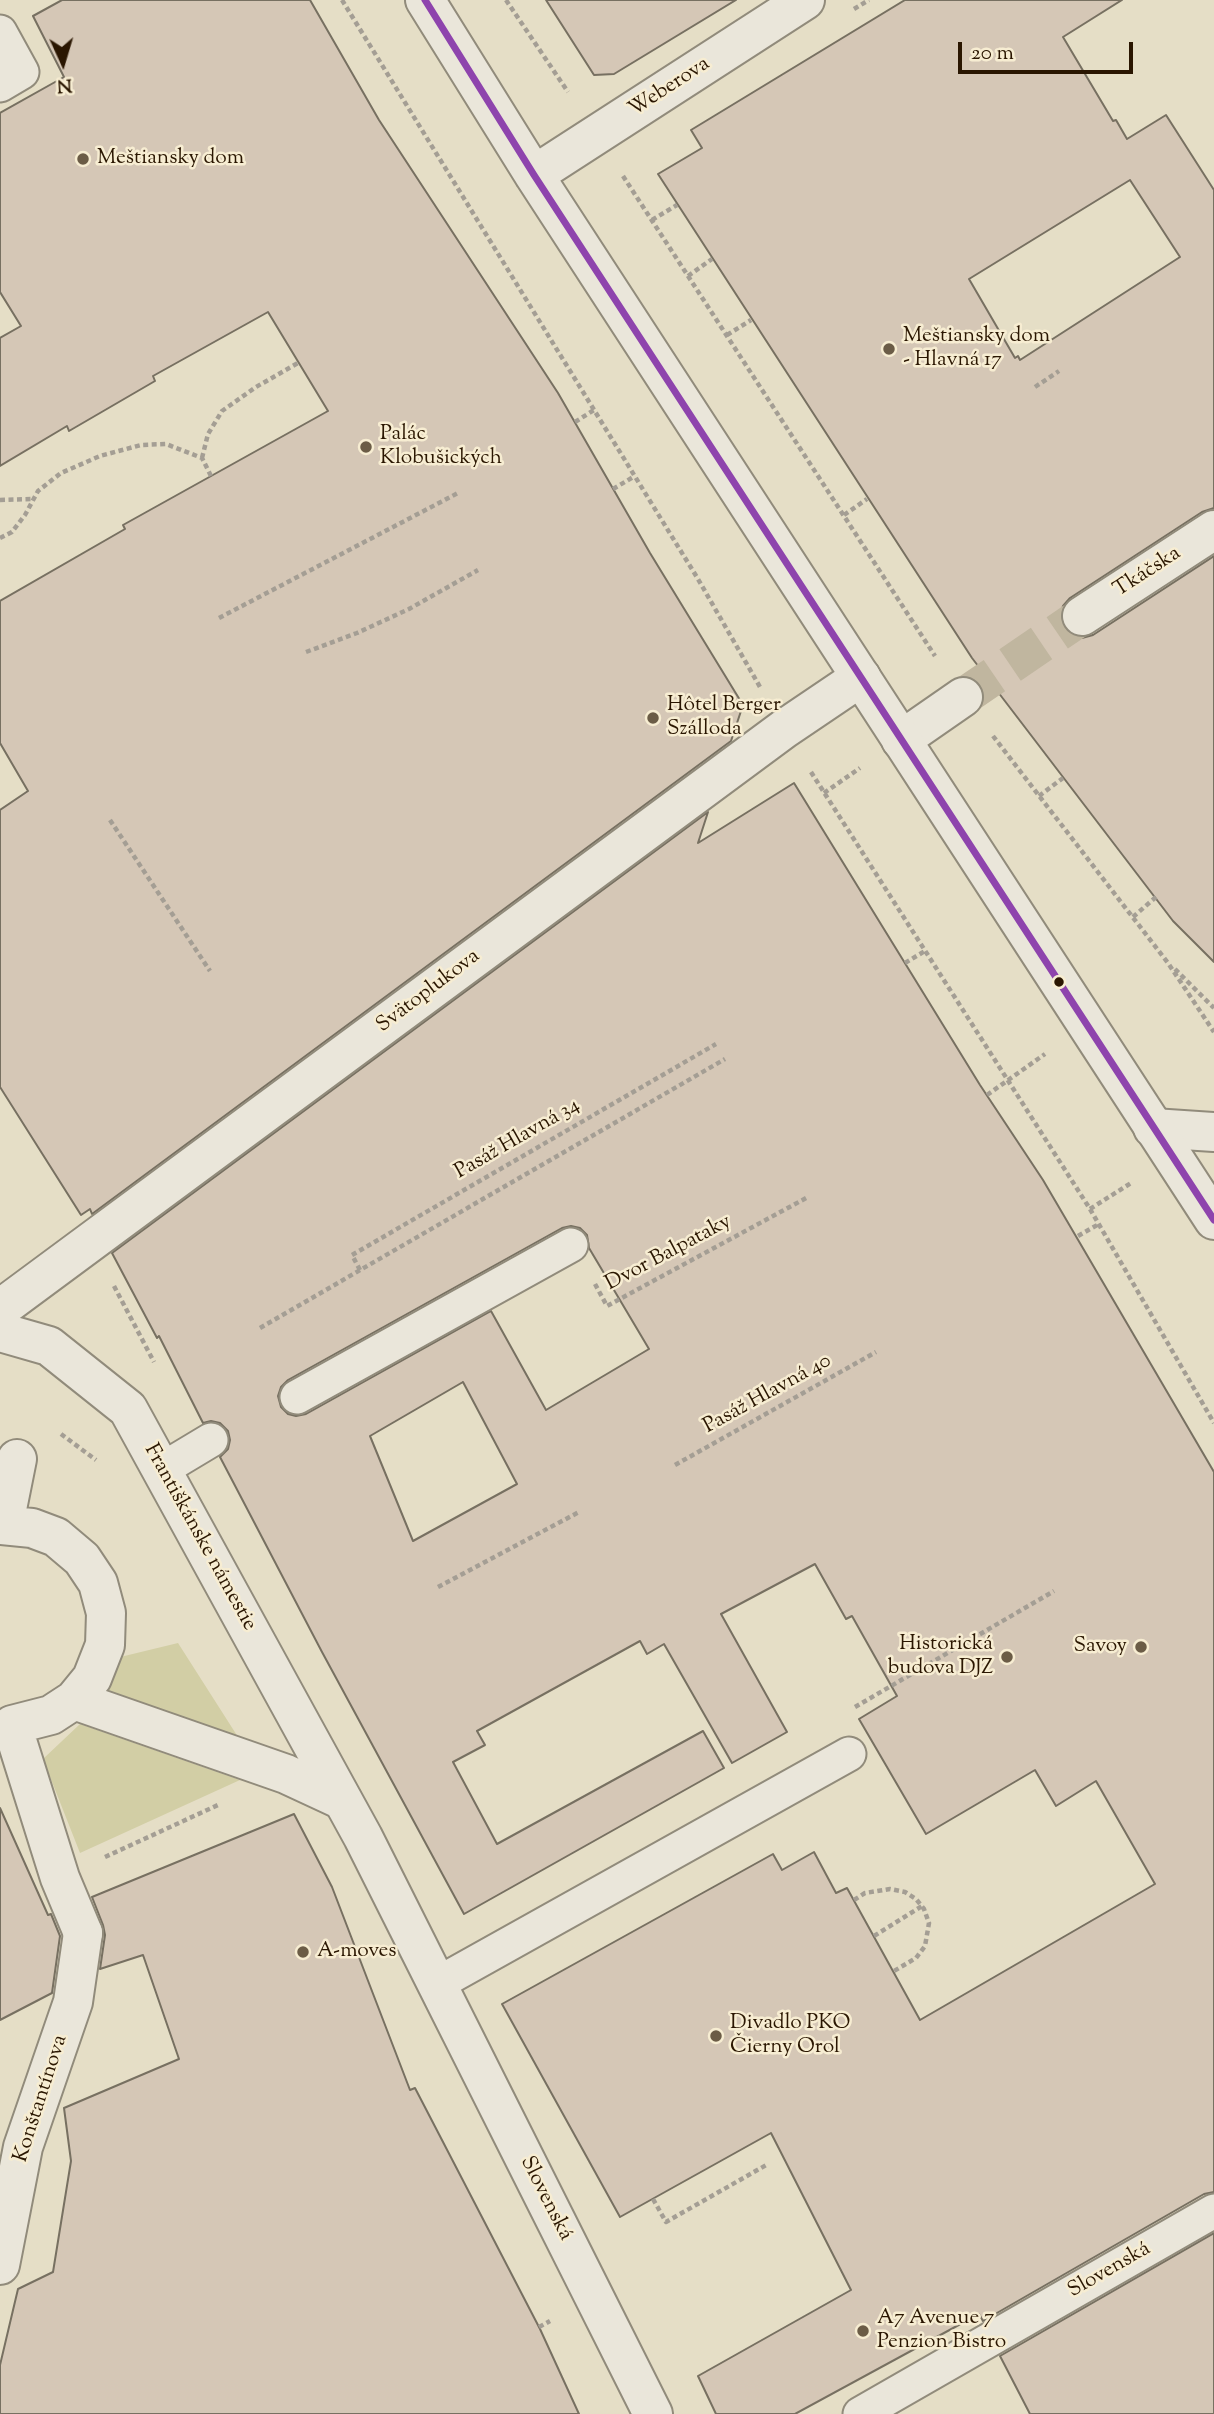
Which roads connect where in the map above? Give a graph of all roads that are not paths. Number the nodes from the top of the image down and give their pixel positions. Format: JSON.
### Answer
{"nodes":[{"id":1,"x":425,"y":0,"type":"edge"},
{"id":2,"x":806,"y":0,"type":"edge"},
{"id":3,"x":0,"y":32,"type":"edge"},
{"id":4,"x":0,"y":85,"type":"edge"},
{"id":5,"x":534,"y":175,"type":"junction"},
{"id":6,"x":1214,"y":530,"type":"edge"},
{"id":7,"x":1082,"y":616,"type":"tunnel mouth"},
{"id":8,"x":861,"y":677,"type":"junction"},
{"id":9,"x":964,"y":697,"type":"tunnel mouth"},
{"id":10,"x":901,"y":740,"type":"junction"},
{"id":11,"x":1153,"y":1128,"type":"junction"},
{"id":12,"x":1214,"y":1132,"type":"edge"},
{"id":13,"x":1214,"y":1220,"type":"edge"},
{"id":14,"x":571,"y":1245,"type":"road end"},
{"id":15,"x":0,"y":1309,"type":"edge"},
{"id":16,"x":0,"y":1332,"type":"edge"},
{"id":17,"x":297,"y":1397,"type":"dead end"},
{"id":18,"x":211,"y":1440,"type":"dead end"},
{"id":19,"x":17,"y":1459,"type":"dead end"},
{"id":20,"x":161,"y":1470,"type":"junction"},
{"id":21,"x":2,"y":1524,"type":"edge"},
{"id":22,"x":74,"y":1700,"type":"junction"},
{"id":23,"x":849,"y":1754,"type":"road end"},
{"id":24,"x":342,"y":1800,"type":"junction"},
{"id":25,"x":363,"y":1837,"type":"joint"},
{"id":26,"x":437,"y":1984,"type":"junction"},
{"id":27,"x":1214,"y":2211,"type":"edge"},
{"id":28,"x":0,"y":2265,"type":"edge"},
{"id":29,"x":653,"y":2414,"type":"edge"},
{"id":30,"x":860,"y":2414,"type":"edge"}],
"edges":[{"from":1,"to":5,"type":"street"},
{"from":2,"to":5,"type":"street","name":"Weberova"},
{"from":3,"to":4,"type":"lane"},
{"from":5,"to":8,"type":"street"},
{"from":6,"to":7,"type":"street","name":"Tkáčska"},
{"from":8,"to":10,"type":"street"},
{"from":8,"to":15,"type":"street","name":"Svätoplukova"},
{"from":9,"to":10,"type":"street"},
{"from":10,"to":11,"type":"street"},
{"from":11,"to":12,"type":"street"},
{"from":11,"to":13,"type":"street"},
{"from":14,"to":17,"type":"lane"},
{"from":16,"to":20,"type":"street","name":"Františkánske námestie"},
{"from":18,"to":20,"type":"lane"},
{"from":19,"to":21,"type":"street"},
{"from":20,"to":24,"type":"street","name":"Františkánske námestie"},
{"from":21,"to":22,"type":"street"},
{"from":22,"to":24,"type":"street"},
{"from":22,"to":28,"type":"street","name":"Konštantínova"},
{"from":23,"to":26,"type":"lane"},
{"from":24,"to":25,"type":"street","name":"Františkánske námestie"},
{"from":25,"to":26,"type":"street","name":"Slovenská"},
{"from":26,"to":29,"type":"street","name":"Slovenská"},
{"from":27,"to":30,"type":"lane","name":"Slovenská"}]}
